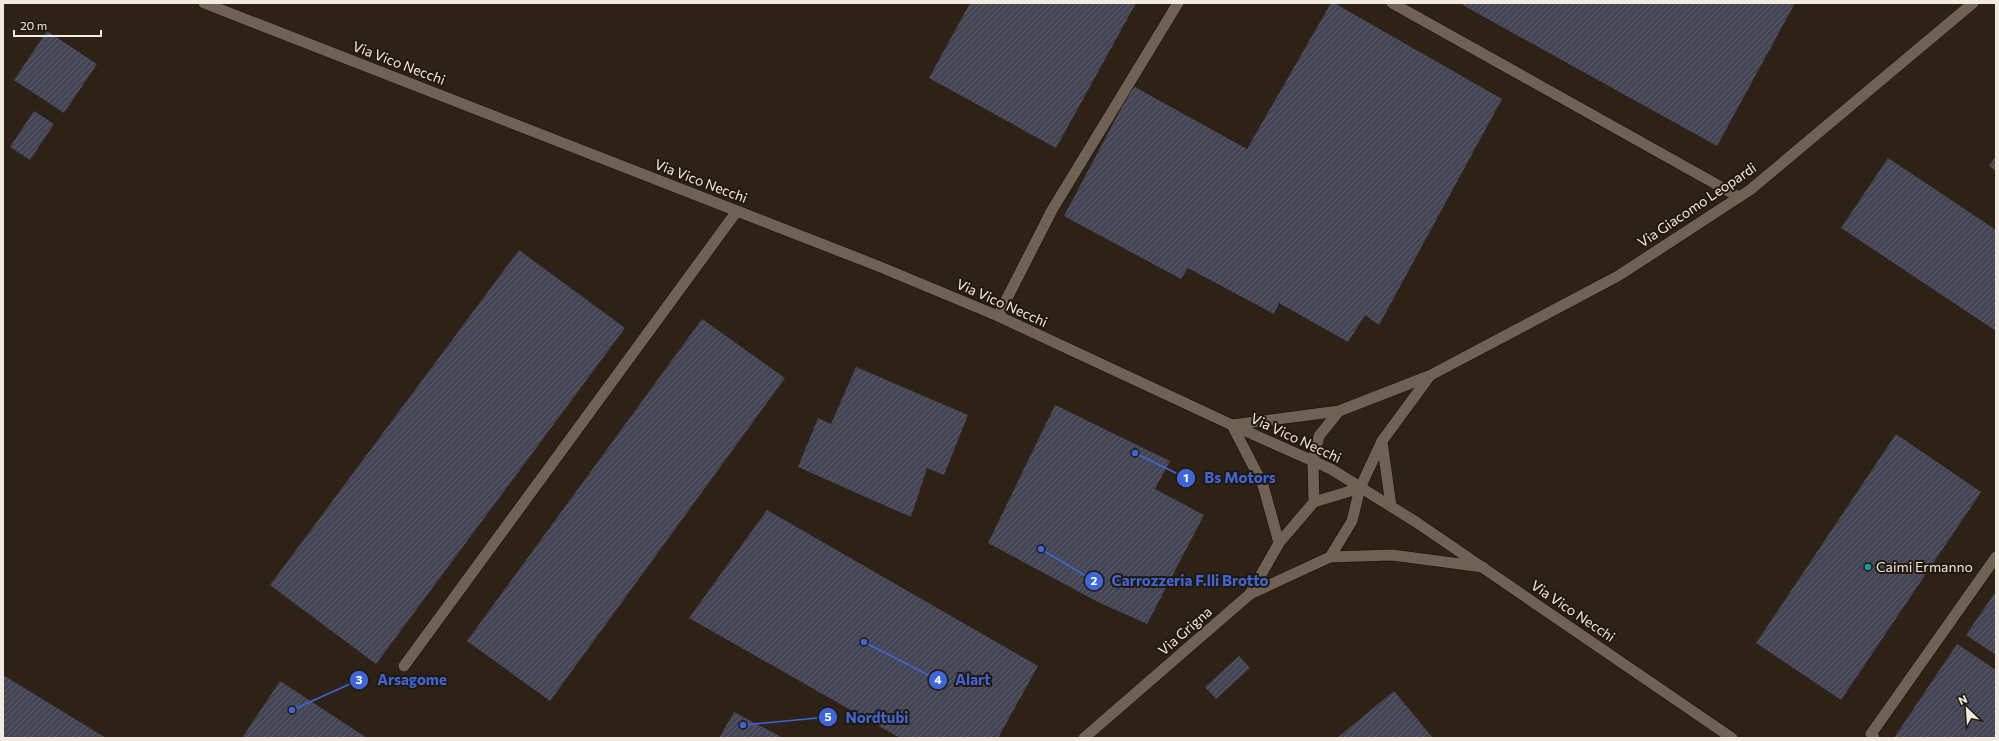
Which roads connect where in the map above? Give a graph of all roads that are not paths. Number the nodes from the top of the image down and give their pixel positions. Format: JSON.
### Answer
{"nodes":[{"id":1,"x":204,"y":3,"type":"edge"},
{"id":2,"x":1178,"y":3,"type":"edge"},
{"id":3,"x":1392,"y":3,"type":"edge"},
{"id":4,"x":1973,"y":3,"type":"edge"},
{"id":5,"x":1739,"y":197,"type":"junction"},
{"id":6,"x":737,"y":211,"type":"junction"},
{"id":7,"x":998,"y":316,"type":"junction"},
{"id":8,"x":1429,"y":376,"type":"junction"},
{"id":9,"x":1339,"y":411,"type":"junction"},
{"id":10,"x":1232,"y":425,"type":"junction"},
{"id":11,"x":1382,"y":441,"type":"junction"},
{"id":12,"x":1313,"y":462,"type":"junction"},
{"id":13,"x":1360,"y":488,"type":"junction"},
{"id":14,"x":1314,"y":502,"type":"junction"},
{"id":15,"x":1391,"y":506,"type":"junction"},
{"id":16,"x":1279,"y":543,"type":"junction"},
{"id":17,"x":1330,"y":557,"type":"junction"},
{"id":18,"x":1996,"y":557,"type":"edge"},
{"id":19,"x":1483,"y":568,"type":"junction"},
{"id":20,"x":1250,"y":594,"type":"junction"},
{"id":21,"x":404,"y":666,"type":"dead end"},
{"id":22,"x":1084,"y":738,"type":"edge"},
{"id":23,"x":1732,"y":738,"type":"edge"},
{"id":24,"x":1874,"y":738,"type":"edge"}],
"edges":[{"from":1,"to":6,"type":"street","name":"Via Vico Necchi"},
{"from":2,"to":7,"type":"street"},
{"from":3,"to":5,"type":"street"},
{"from":4,"to":5,"type":"street","name":"Via Giacomo Leopardi"},
{"from":5,"to":8,"type":"street","name":"Via Giacomo Leopardi"},
{"from":6,"to":7,"type":"street","name":"Via Vico Necchi"},
{"from":6,"to":21,"type":"street"},
{"from":7,"to":10,"type":"street","name":"Via Vico Necchi"},
{"from":8,"to":9,"type":"street","name":"Via Giacomo Leopardi"},
{"from":8,"to":11,"type":"street"},
{"from":9,"to":10,"type":"street","name":"Via Giacomo Leopardi"},
{"from":9,"to":12,"type":"street"},
{"from":10,"to":12,"type":"street","name":"Via Vico Necchi"},
{"from":10,"to":16,"type":"street"},
{"from":11,"to":13,"type":"street"},
{"from":11,"to":15,"type":"street"},
{"from":12,"to":13,"type":"street","name":"Via Vico Necchi"},
{"from":12,"to":14,"type":"street"},
{"from":13,"to":14,"type":"street"},
{"from":13,"to":15,"type":"street","name":"Via Vico Necchi"},
{"from":13,"to":17,"type":"street"},
{"from":14,"to":16,"type":"street"},
{"from":15,"to":19,"type":"street","name":"Via Vico Necchi"},
{"from":16,"to":20,"type":"street"},
{"from":17,"to":19,"type":"street","name":"Via Grigna"},
{"from":17,"to":20,"type":"street","name":"Via Grigna"},
{"from":18,"to":24,"type":"street"},
{"from":19,"to":23,"type":"street","name":"Via Vico Necchi"},
{"from":20,"to":22,"type":"street","name":"Via Grigna"}]}
